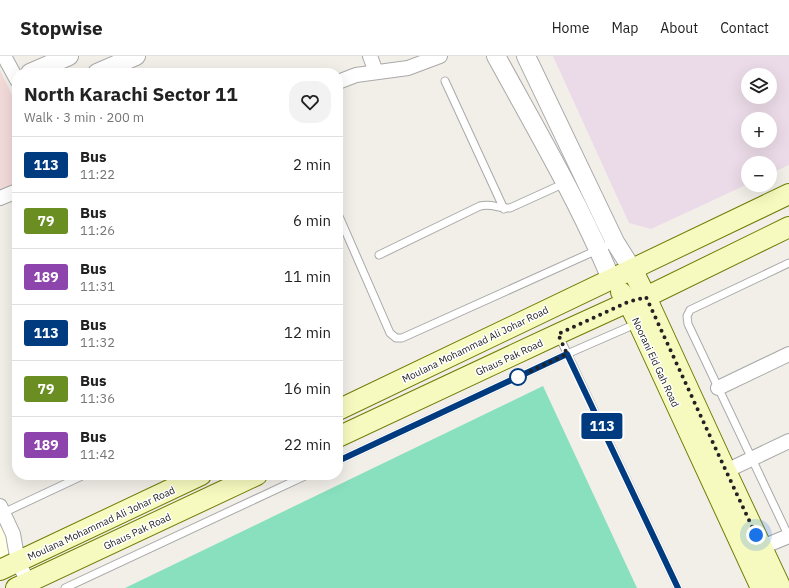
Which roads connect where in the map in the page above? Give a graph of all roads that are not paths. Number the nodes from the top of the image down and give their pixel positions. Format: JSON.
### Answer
{"nodes":[{"id":1,"x":4,"y":56,"type":"edge"},
{"id":2,"x":69,"y":56,"type":"edge"},
{"id":3,"x":136,"y":56,"type":"edge"},
{"id":4,"x":370,"y":56,"type":"edge"},
{"id":5,"x":440,"y":56,"type":"edge"},
{"id":6,"x":496,"y":56,"type":"edge"},
{"id":7,"x":526,"y":56,"type":"edge"},
{"id":8,"x":41,"y":68,"type":"edge"},
{"id":9,"x":108,"y":68,"type":"edge"},
{"id":10,"x":12,"y":71,"type":"edge"},
{"id":11,"x":376,"y":72,"type":"junction"},
{"id":12,"x":343,"y":80,"type":"edge"},
{"id":13,"x":445,"y":81,"type":"dead end"},
{"id":14,"x":565,"y":183,"type":"junction"},
{"id":15,"x":12,"y":193,"type":"edge"},
{"id":16,"x":789,"y":194,"type":"edge"},
{"id":17,"x":0,"y":198,"type":"edge"},
{"id":18,"x":504,"y":209,"type":"junction"},
{"id":19,"x":343,"y":225,"type":"edge"},
{"id":20,"x":789,"y":228,"type":"edge"},
{"id":21,"x":616,"y":242,"type":"junction"},
{"id":22,"x":599,"y":250,"type":"junction"},
{"id":23,"x":379,"y":255,"type":"dead end"},
{"id":24,"x":789,"y":263,"type":"edge"},
{"id":25,"x":632,"y":269,"type":"junction"},
{"id":26,"x":611,"y":279,"type":"junction"},
{"id":27,"x":637,"y":299,"type":"junction"},
{"id":28,"x":638,"y":322,"type":"junction"},
{"id":29,"x":558,"y":334,"type":"junction"},
{"id":30,"x":567,"y":354,"type":"junction"},
{"id":31,"x":789,"y":354,"type":"edge"},
{"id":32,"x":718,"y":388,"type":"junction"},
{"id":33,"x":343,"y":408,"type":"edge"},
{"id":34,"x":343,"y":435,"type":"edge"},
{"id":35,"x":789,"y":441,"type":"edge"},
{"id":36,"x":343,"y":459,"type":"edge"},
{"id":37,"x":752,"y":459,"type":"junction"},
{"id":38,"x":726,"y":471,"type":"junction"},
{"id":39,"x":72,"y":480,"type":"edge"},
{"id":40,"x":190,"y":480,"type":"edge"},
{"id":41,"x":247,"y":480,"type":"edge"},
{"id":42,"x":296,"y":480,"type":"edge"},
{"id":43,"x":2,"y":509,"type":"edge"},
{"id":44,"x":789,"y":536,"type":"edge"},
{"id":45,"x":762,"y":548,"type":"junction"},
{"id":46,"x":18,"y":562,"type":"junction"},
{"id":47,"x":0,"y":570,"type":"edge"},
{"id":48,"x":25,"y":586,"type":"edge"},
{"id":49,"x":65,"y":588,"type":"edge"},
{"id":50,"x":678,"y":588,"type":"edge"},
{"id":51,"x":761,"y":588,"type":"edge"},
{"id":52,"x":781,"y":588,"type":"edge"}],
"edges":[{"from":1,"to":10,"type":"street"},
{"from":2,"to":8,"type":"street"},
{"from":3,"to":9,"type":"street"},
{"from":4,"to":11,"type":"street"},
{"from":5,"to":11,"type":"street"},
{"from":6,"to":14,"type":"street","name":"Noorani Eid Gah Road"},
{"from":7,"to":21,"type":"street","name":"Noorani Eid Gah Road"},
{"from":11,"to":12,"type":"street"},
{"from":13,"to":18,"type":"lane"},
{"from":14,"to":18,"type":"lane"},
{"from":14,"to":22,"type":"street","name":"Noorani Eid Gah Road"},
{"from":15,"to":17,"type":"street"},
{"from":16,"to":25,"type":"main road"},
{"from":18,"to":23,"type":"lane"},
{"from":19,"to":22,"type":"lane"},
{"from":20,"to":27,"type":"main road","name":"Ghaus Pak Road"},
{"from":21,"to":22,"type":"lane"},
{"from":21,"to":25,"type":"street","name":"Noorani Eid Gah Road"},
{"from":22,"to":26,"type":"street","name":"Noorani Eid Gah Road"},
{"from":24,"to":32,"type":"lane"},
{"from":25,"to":26,"type":"main road","name":"Moulana Mohammad Ali Johar Road"},
{"from":25,"to":27,"type":"main road","name":"Noorani Eid Gah Road"},
{"from":26,"to":27,"type":"main road","name":"Noorani Eid Gah Road"},
{"from":26,"to":33,"type":"main road","name":"Moulana Mohammad Ali Johar Road"},
{"from":27,"to":28,"type":"main road","name":"Noorani Eid Gah Road"},
{"from":27,"to":29,"type":"main road","name":"Ghaus Pak Road"},
{"from":27,"to":38,"type":"main road","name":"Noorani Eid Gah Road"},
{"from":28,"to":30,"type":"lane"},
{"from":28,"to":51,"type":"main road","name":"Noorani Eid Gah Road"},
{"from":29,"to":30,"type":"lane"},
{"from":29,"to":34,"type":"main road","name":"Ghaus Pak Road"},
{"from":30,"to":36,"type":"lane"},
{"from":30,"to":50,"type":"lane"},
{"from":31,"to":32,"type":"street"},
{"from":32,"to":37,"type":"lane"},
{"from":35,"to":37,"type":"street"},
{"from":37,"to":38,"type":"street"},
{"from":37,"to":44,"type":"lane"},
{"from":38,"to":45,"type":"main road","name":"Noorani Eid Gah Road"},
{"from":39,"to":43,"type":"lane"},
{"from":40,"to":46,"type":"main road","name":"Moulana Mohammad Ali Johar Road"},
{"from":41,"to":48,"type":"main road","name":"Ghaus Pak Road"},
{"from":42,"to":49,"type":"lane"},
{"from":43,"to":46,"type":"street"},
{"from":44,"to":45,"type":"street"},
{"from":45,"to":52,"type":"main road","name":"Noorani Eid Gah Road"},
{"from":46,"to":47,"type":"main road","name":"Moulana Mohammad Ali Johar Road"},
{"from":46,"to":48,"type":"street"}]}
